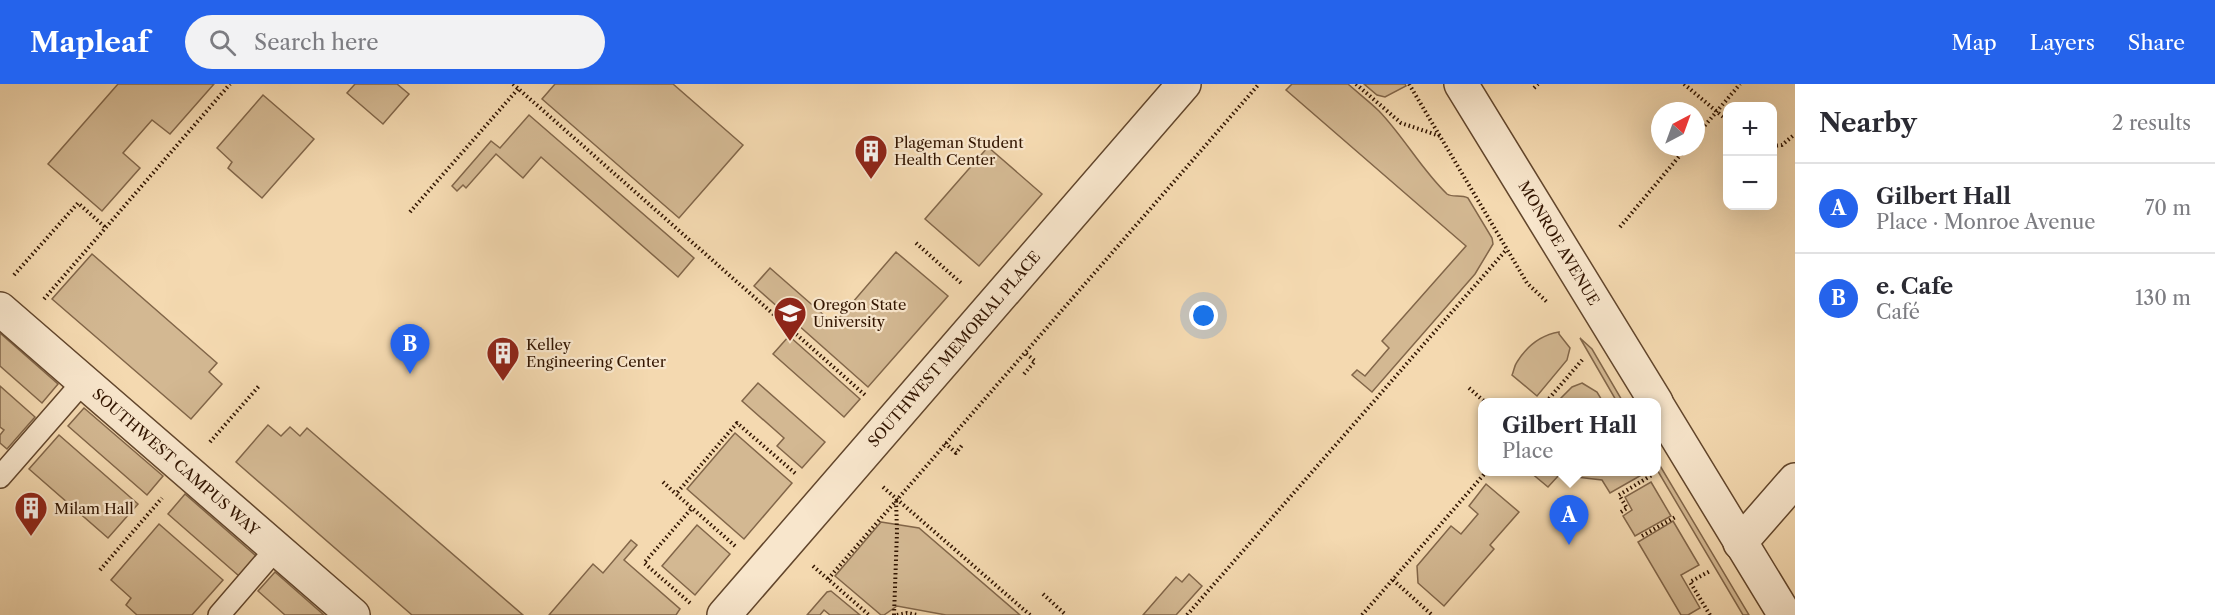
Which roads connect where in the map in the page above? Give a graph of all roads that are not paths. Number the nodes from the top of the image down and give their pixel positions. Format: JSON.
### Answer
{"nodes":[{"id":1,"x":1184,"y":84,"type":"edge"},
{"id":2,"x":1461,"y":84,"type":"edge"},
{"id":3,"x":9,"y":306,"type":"edge"},
{"id":4,"x":83,"y":382,"type":"junction"},
{"id":5,"x":1653,"y":398,"type":"edge"},
{"id":6,"x":1661,"y":411,"type":"edge"},
{"id":7,"x":0,"y":477,"type":"edge"},
{"id":8,"x":1795,"y":480,"type":"edge"},
{"id":9,"x":1740,"y":543,"type":"junction"},
{"id":10,"x":276,"y":549,"type":"junction"},
{"id":11,"x":219,"y":615,"type":"edge"},
{"id":12,"x":353,"y":615,"type":"edge"},
{"id":13,"x":724,"y":615,"type":"edge"},
{"id":14,"x":1785,"y":615,"type":"edge"}],
"edges":[{"from":1,"to":13,"type":"street","name":"SOUTHWEST MEMORIAL PLACE"},
{"from":2,"to":5,"type":"street","name":"MONROE AVENUE"},
{"from":3,"to":4,"type":"street","name":"SOUTHWEST CAMPUS WAY"},
{"from":4,"to":7,"type":"lane"},
{"from":4,"to":10,"type":"street","name":"SOUTHWEST CAMPUS WAY"},
{"from":6,"to":9,"type":"street","name":"MONROE AVENUE"},
{"from":8,"to":9,"type":"street"},
{"from":9,"to":14,"type":"street","name":"MONROE AVENUE"},
{"from":10,"to":11,"type":"lane"},
{"from":10,"to":12,"type":"street","name":"SOUTHWEST CAMPUS WAY"}]}
